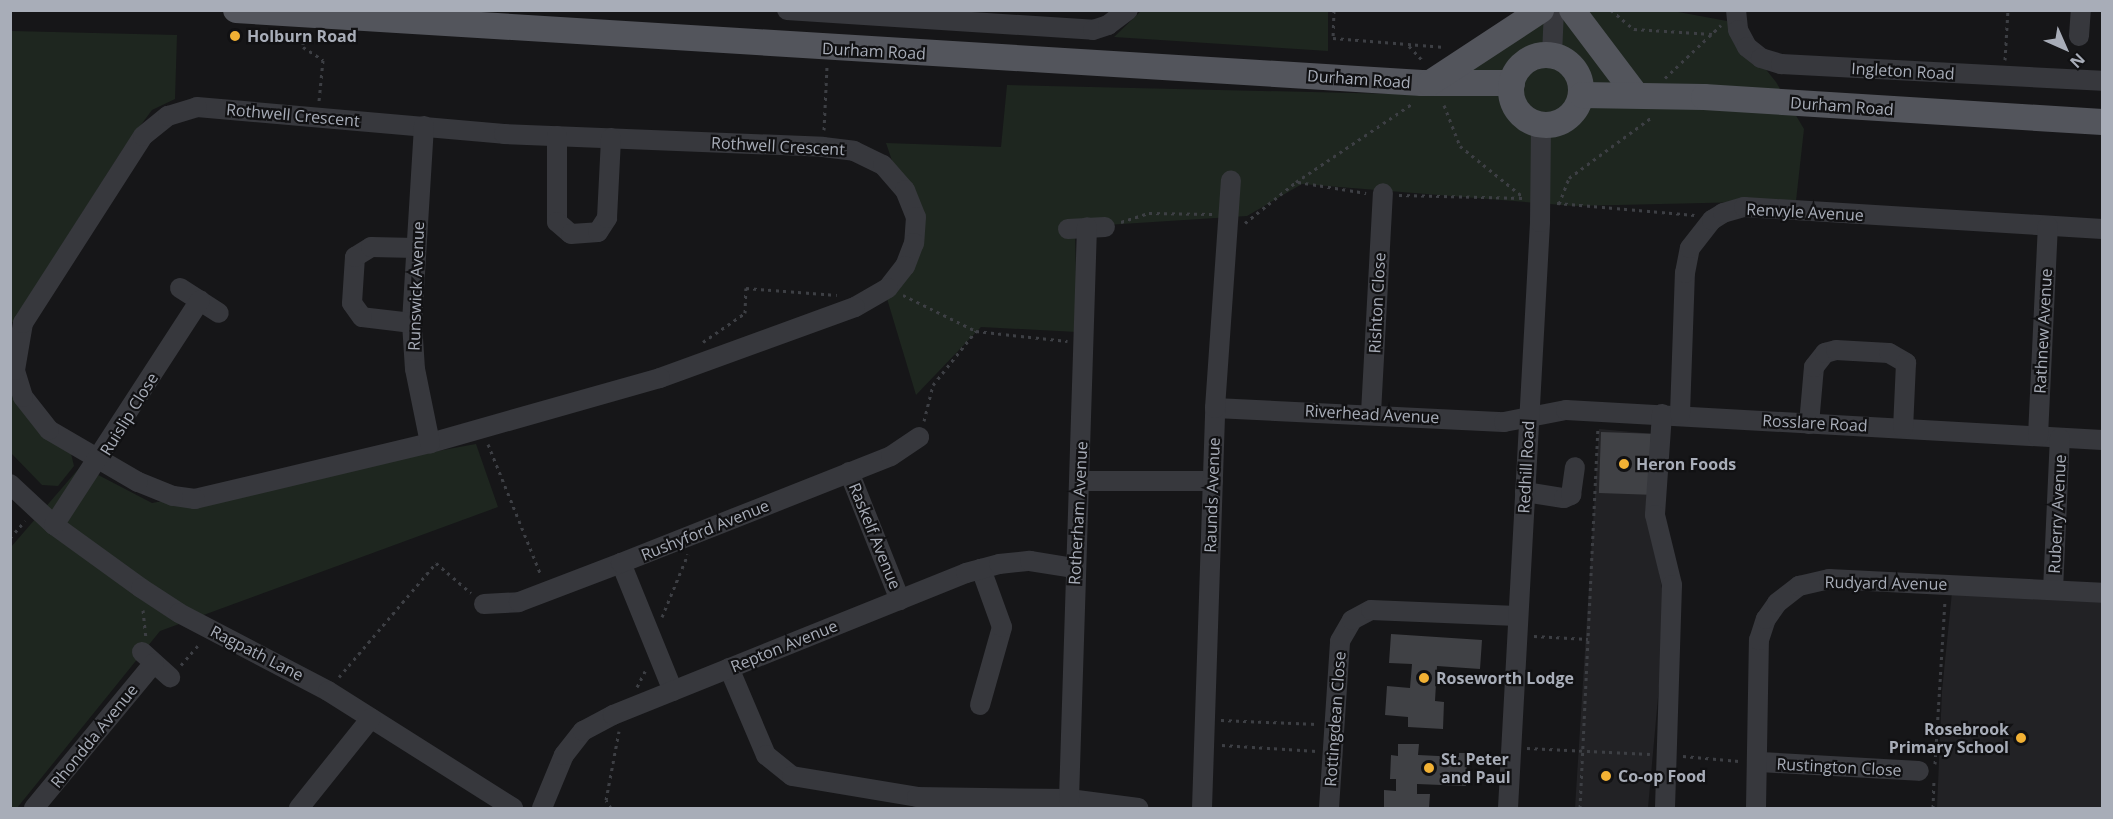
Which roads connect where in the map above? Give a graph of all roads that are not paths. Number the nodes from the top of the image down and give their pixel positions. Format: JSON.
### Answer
{"nodes":[{"id":1,"x":236,"y":10,"type":"edge"},
{"id":2,"x":787,"y":10,"type":"edge"},
{"id":3,"x":1128,"y":10,"type":"edge"},
{"id":4,"x":1541,"y":10,"type":"edge"},
{"id":5,"x":1554,"y":10,"type":"edge"},
{"id":6,"x":1572,"y":10,"type":"edge"},
{"id":7,"x":1736,"y":10,"type":"edge"},
{"id":8,"x":2081,"y":10,"type":"edge"},
{"id":9,"x":358,"y":14,"type":"edge"},
{"id":10,"x":965,"y":16,"type":"edge"},
{"id":11,"x":2079,"y":36,"type":"dead end"},
{"id":12,"x":1552,"y":55,"type":"junction"},
{"id":13,"x":2103,"y":81,"type":"edge"},
{"id":14,"x":1512,"y":83,"type":"junction"},
{"id":15,"x":1430,"y":90,"type":"junction"},
{"id":16,"x":1582,"y":95,"type":"junction"},
{"id":17,"x":1636,"y":95,"type":"junction"},
{"id":18,"x":2103,"y":122,"type":"edge"},
{"id":19,"x":1541,"y":125,"type":"junction"},
{"id":20,"x":424,"y":126,"type":"junction"},
{"id":21,"x":557,"y":136,"type":"junction"},
{"id":22,"x":611,"y":138,"type":"junction"},
{"id":23,"x":1230,"y":182,"type":"dead end"},
{"id":24,"x":1383,"y":194,"type":"road end"},
{"id":25,"x":2048,"y":226,"type":"junction"},
{"id":26,"x":1087,"y":228,"type":"road end"},
{"id":27,"x":2103,"y":229,"type":"edge"},
{"id":28,"x":416,"y":248,"type":"junction"},
{"id":29,"x":180,"y":288,"type":"dead end"},
{"id":30,"x":200,"y":300,"type":"junction"},
{"id":31,"x":219,"y":313,"type":"dead end"},
{"id":32,"x":412,"y":324,"type":"junction"},
{"id":33,"x":1215,"y":408,"type":"junction"},
{"id":34,"x":1371,"y":413,"type":"junction"},
{"id":35,"x":1671,"y":414,"type":"junction"},
{"id":36,"x":1528,"y":416,"type":"junction"},
{"id":37,"x":1809,"y":423,"type":"junction"},
{"id":38,"x":1903,"y":428,"type":"junction"},
{"id":39,"x":2038,"y":436,"type":"junction"},
{"id":40,"x":920,"y":437,"type":"road end"},
{"id":41,"x":2060,"y":438,"type":"junction"},
{"id":42,"x":2103,"y":440,"type":"edge"},
{"id":43,"x":430,"y":443,"type":"junction"},
{"id":44,"x":99,"y":462,"type":"junction"},
{"id":45,"x":1575,"y":467,"type":"dead end"},
{"id":46,"x":849,"y":472,"type":"junction"},
{"id":47,"x":1082,"y":481,"type":"junction"},
{"id":48,"x":1213,"y":481,"type":"junction"},
{"id":49,"x":10,"y":484,"type":"edge"},
{"id":50,"x":1526,"y":492,"type":"junction"},
{"id":51,"x":54,"y":525,"type":"junction"},
{"id":52,"x":621,"y":563,"type":"junction"},
{"id":53,"x":1074,"y":568,"type":"junction"},
{"id":54,"x":981,"y":569,"type":"junction"},
{"id":55,"x":2053,"y":590,"type":"junction"},
{"id":56,"x":2103,"y":593,"type":"edge"},
{"id":57,"x":900,"y":600,"type":"junction"},
{"id":58,"x":484,"y":604,"type":"road end"},
{"id":59,"x":1517,"y":616,"type":"junction"},
{"id":60,"x":729,"y":668,"type":"junction"},
{"id":61,"x":170,"y":677,"type":"road end"},
{"id":62,"x":673,"y":691,"type":"junction"},
{"id":63,"x":980,"y":705,"type":"dead end"},
{"id":64,"x":371,"y":718,"type":"junction"},
{"id":65,"x":1760,"y":762,"type":"junction"},
{"id":66,"x":1925,"y":771,"type":"road end"},
{"id":67,"x":1070,"y":799,"type":"junction"},
{"id":68,"x":34,"y":808,"type":"edge"},
{"id":69,"x":299,"y":808,"type":"edge"},
{"id":70,"x":513,"y":808,"type":"edge"},
{"id":71,"x":542,"y":808,"type":"edge"},
{"id":72,"x":1138,"y":808,"type":"edge"},
{"id":73,"x":1202,"y":808,"type":"edge"},
{"id":74,"x":1329,"y":808,"type":"edge"},
{"id":75,"x":1508,"y":808,"type":"edge"},
{"id":76,"x":1665,"y":808,"type":"edge"},
{"id":77,"x":1756,"y":808,"type":"edge"}],
"edges":[{"from":1,"to":9,"type":"main road","name":"Durham Road"},
{"from":2,"to":10,"type":"street"},
{"from":3,"to":10,"type":"street"},
{"from":4,"to":15,"type":"main road"},
{"from":5,"to":12,"type":"street"},
{"from":6,"to":17,"type":"main road"},
{"from":7,"to":13,"type":"street","name":"Ingleton Road"},
{"from":8,"to":11,"type":"street"},
{"from":9,"to":15,"type":"main road","name":"Durham Road"},
{"from":12,"to":14,"type":"main road"},
{"from":12,"to":16,"type":"main road"},
{"from":14,"to":15,"type":"main road","name":"Durham Road"},
{"from":14,"to":19,"type":"main road"},
{"from":16,"to":17,"type":"main road","name":"Durham Road"},
{"from":16,"to":19,"type":"main road"},
{"from":17,"to":18,"type":"main road","name":"Durham Road"},
{"from":19,"to":36,"type":"street","name":"Redhill Road"},
{"from":20,"to":21,"type":"street","name":"Rothwell Crescent"},
{"from":20,"to":28,"type":"street","name":"Runswick Avenue"},
{"from":20,"to":44,"type":"street","name":"Rothwell Crescent"},
{"from":21,"to":22,"type":"street","name":"Rothwell Crescent"},
{"from":21,"to":22,"type":"street"},
{"from":22,"to":43,"type":"street","name":"Rothwell Crescent"},
{"from":23,"to":33,"type":"street","name":"Raunds Avenue"},
{"from":24,"to":34,"type":"street","name":"Rishton Close"},
{"from":25,"to":27,"type":"street","name":"Renvyle Avenue"},
{"from":25,"to":35,"type":"street","name":"Renvyle Avenue"},
{"from":25,"to":39,"type":"street","name":"Rathnew Avenue"},
{"from":26,"to":47,"type":"street","name":"Rotherham Avenue"},
{"from":28,"to":32,"type":"street","name":"Runswick Avenue"},
{"from":28,"to":32,"type":"street"},
{"from":29,"to":30,"type":"street"},
{"from":30,"to":31,"type":"street"},
{"from":30,"to":44,"type":"street","name":"Ruislip Close"},
{"from":32,"to":43,"type":"street","name":"Runswick Avenue"},
{"from":33,"to":34,"type":"street","name":"Riverhead Avenue"},
{"from":33,"to":48,"type":"street","name":"Raunds Avenue"},
{"from":34,"to":36,"type":"street","name":"Riverhead Avenue"},
{"from":35,"to":36,"type":"street","name":"Rosslare Road"},
{"from":35,"to":37,"type":"street","name":"Rosslare Road"},
{"from":35,"to":76,"type":"street","name":"Renvyle Avenue"},
{"from":36,"to":50,"type":"street","name":"Redhill Road"},
{"from":37,"to":38,"type":"street","name":"Rosslare Road"},
{"from":37,"to":38,"type":"street"},
{"from":38,"to":39,"type":"street","name":"Rosslare Road"},
{"from":39,"to":41,"type":"street","name":"Rosslare Road"},
{"from":40,"to":46,"type":"street","name":"Rushyford Avenue"},
{"from":41,"to":42,"type":"street","name":"Rosslare Road"},
{"from":41,"to":55,"type":"street","name":"Ruberry Avenue"},
{"from":43,"to":44,"type":"street","name":"Rothwell Crescent"},
{"from":44,"to":51,"type":"street","name":"Ruislip Close"},
{"from":45,"to":50,"type":"street"},
{"from":46,"to":52,"type":"street","name":"Rushyford Avenue"},
{"from":46,"to":57,"type":"street","name":"Raskelf Avenue"},
{"from":47,"to":48,"type":"street"},
{"from":47,"to":53,"type":"street","name":"Rotherham Avenue"},
{"from":48,"to":73,"type":"street","name":"Raunds Avenue"},
{"from":49,"to":51,"type":"street","name":"Ragpath Lane"},
{"from":50,"to":59,"type":"street","name":"Redhill Road"},
{"from":51,"to":64,"type":"street","name":"Ragpath Lane"},
{"from":52,"to":58,"type":"street","name":"Rushyford Avenue"},
{"from":52,"to":62,"type":"street"},
{"from":53,"to":54,"type":"street","name":"Repton Avenue"},
{"from":53,"to":67,"type":"street","name":"Rotherham Avenue"},
{"from":54,"to":57,"type":"street","name":"Repton Avenue"},
{"from":54,"to":63,"type":"street"},
{"from":55,"to":56,"type":"street","name":"Rudyard Avenue"},
{"from":55,"to":65,"type":"street","name":"Rudyard Avenue"},
{"from":57,"to":60,"type":"street","name":"Repton Avenue"},
{"from":59,"to":74,"type":"street","name":"Rottingdean Close"},
{"from":59,"to":75,"type":"street","name":"Redhill Road"},
{"from":60,"to":62,"type":"street","name":"Repton Avenue"},
{"from":60,"to":67,"type":"street"},
{"from":61,"to":68,"type":"street","name":"Rhondda Avenue"},
{"from":62,"to":71,"type":"street","name":"Repton Avenue"},
{"from":64,"to":69,"type":"street"},
{"from":64,"to":70,"type":"street","name":"Ragpath Lane"},
{"from":65,"to":66,"type":"street","name":"Rustington Close"},
{"from":65,"to":77,"type":"street","name":"Rudyard Avenue"},
{"from":67,"to":72,"type":"street"}]}
